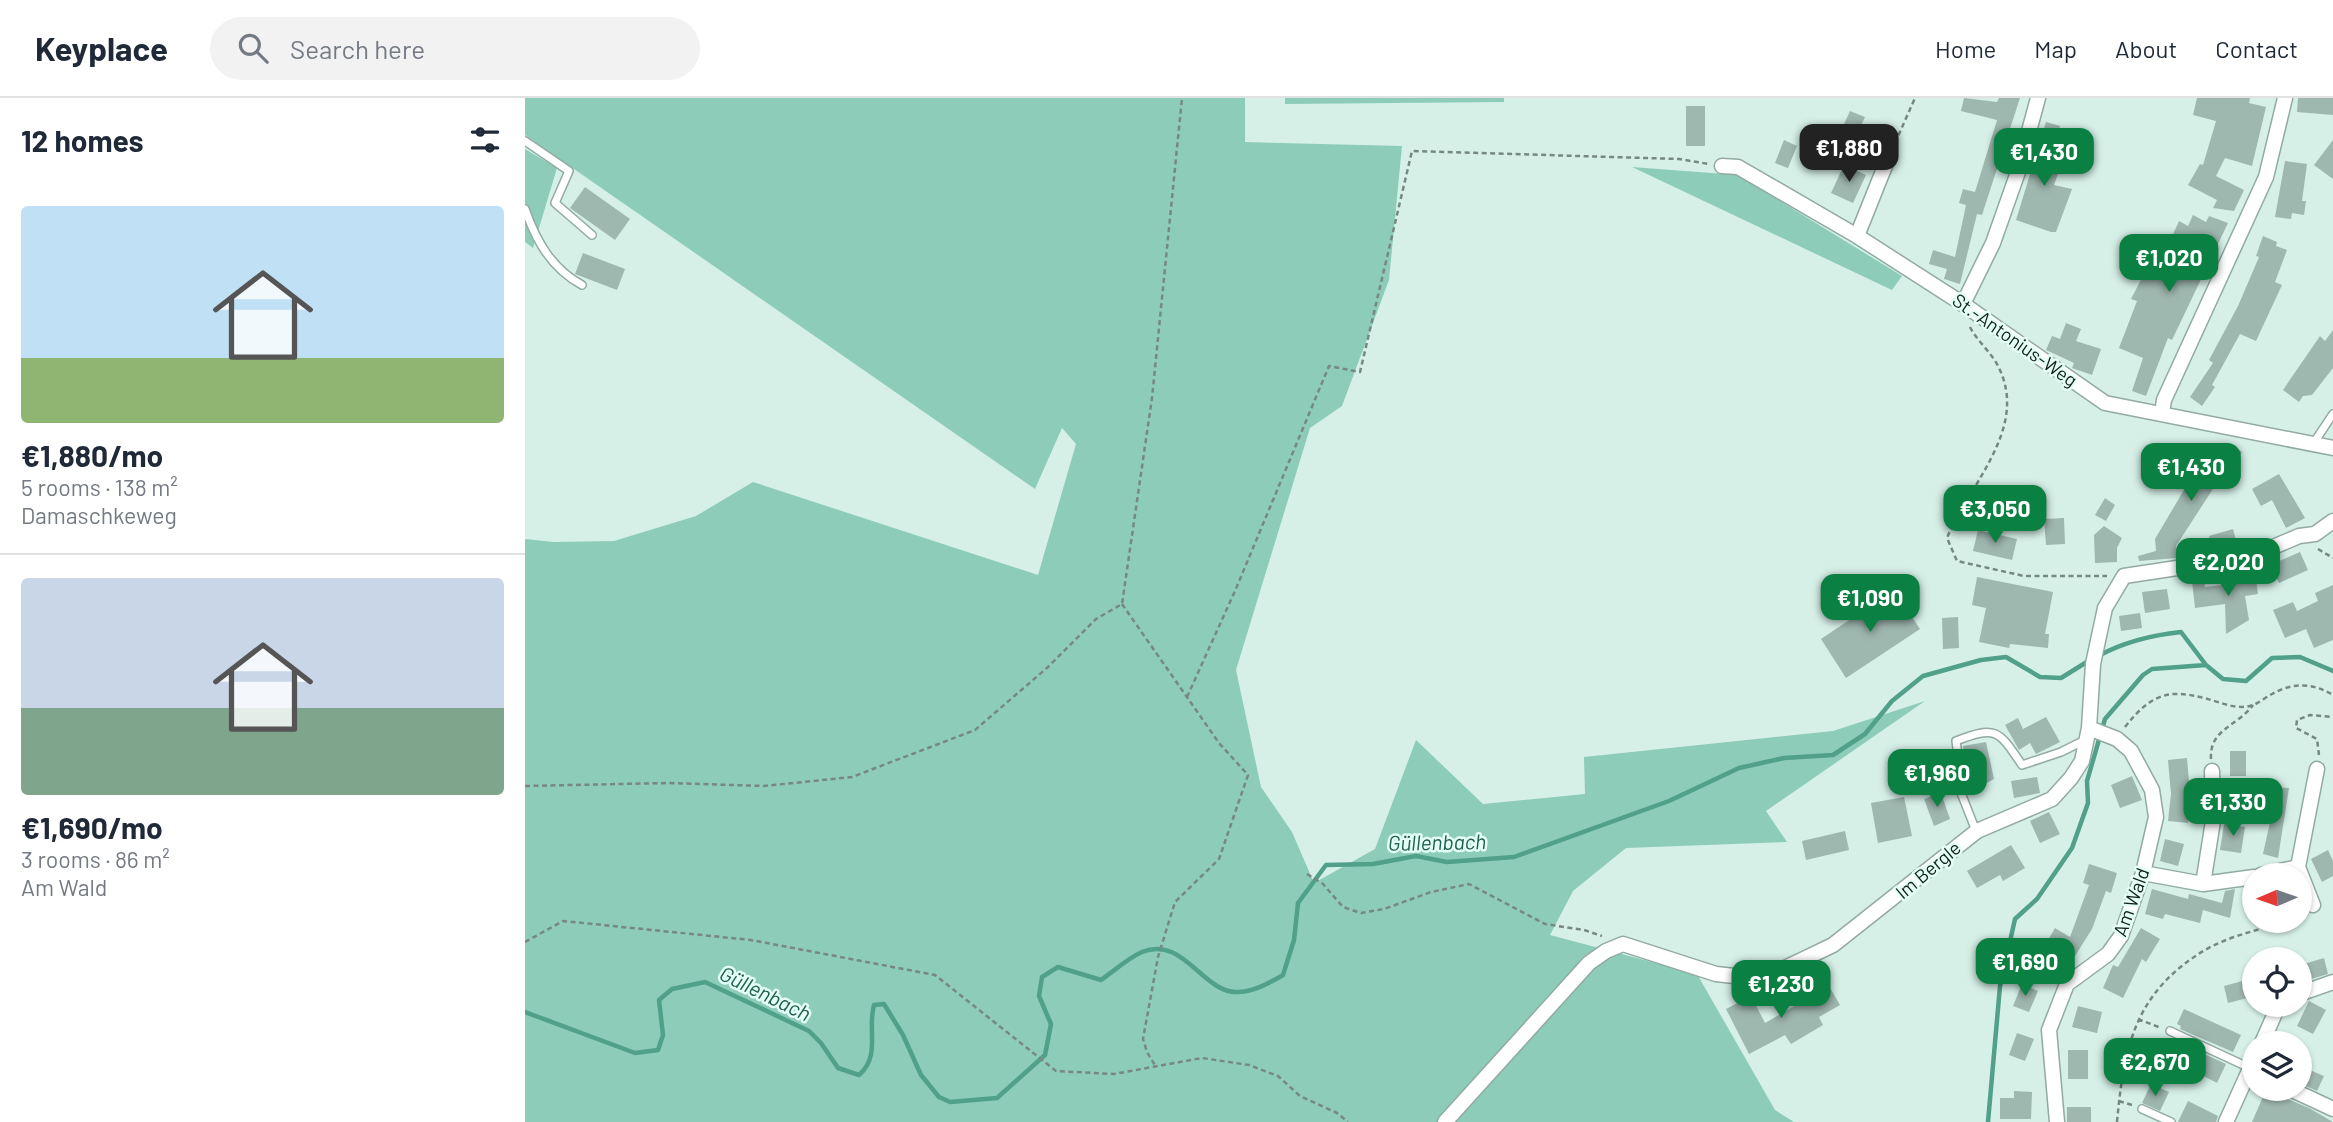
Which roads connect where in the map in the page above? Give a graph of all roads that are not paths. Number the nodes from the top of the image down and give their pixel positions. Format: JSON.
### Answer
{"nodes":[{"id":1,"x":2038,"y":98,"type":"edge"},
{"id":2,"x":2285,"y":98,"type":"edge"},
{"id":3,"x":525,"y":142,"type":"edge"},
{"id":4,"x":1889,"y":156,"type":"road end"},
{"id":5,"x":1722,"y":166,"type":"road end"},
{"id":6,"x":525,"y":209,"type":"edge"},
{"id":7,"x":592,"y":235,"type":"dead end"},
{"id":8,"x":1857,"y":236,"type":"junction"},
{"id":9,"x":582,"y":285,"type":"dead end"},
{"id":10,"x":1963,"y":304,"type":"junction"},
{"id":11,"x":2162,"y":413,"type":"junction"},
{"id":12,"x":2333,"y":414,"type":"edge"},
{"id":13,"x":2312,"y":444,"type":"junction"},
{"id":14,"x":2333,"y":448,"type":"edge"},
{"id":15,"x":2333,"y":521,"type":"edge"},
{"id":16,"x":2089,"y":732,"type":"junction"},
{"id":17,"x":2317,"y":769,"type":"road end"},
{"id":18,"x":2213,"y":771,"type":"road end"},
{"id":19,"x":1977,"y":831,"type":"junction"},
{"id":20,"x":2299,"y":863,"type":"edge"},
{"id":21,"x":2143,"y":873,"type":"junction"},
{"id":22,"x":2242,"y":879,"type":"edge"},
{"id":23,"x":2203,"y":884,"type":"junction"},
{"id":24,"x":2333,"y":982,"type":"edge"},
{"id":25,"x":2312,"y":989,"type":"edge"},
{"id":26,"x":2170,"y":1031,"type":"road end"},
{"id":27,"x":2242,"y":1060,"type":"edge"},
{"id":28,"x":2242,"y":1086,"type":"edge"},
{"id":29,"x":2312,"y":1099,"type":"edge"},
{"id":30,"x":2142,"y":1109,"type":"road end"},
{"id":31,"x":2333,"y":1109,"type":"edge"},
{"id":32,"x":1445,"y":1122,"type":"edge"},
{"id":33,"x":2057,"y":1122,"type":"edge"},
{"id":34,"x":2171,"y":1122,"type":"edge"},
{"id":35,"x":2226,"y":1122,"type":"edge"}],
"edges":[{"from":1,"to":10,"type":"street"},
{"from":2,"to":11,"type":"street"},
{"from":3,"to":7,"type":"lane"},
{"from":4,"to":8,"type":"street"},
{"from":5,"to":8,"type":"street","name":"St.-Antonius-Weg"},
{"from":6,"to":9,"type":"lane"},
{"from":8,"to":10,"type":"street","name":"St.-Antonius-Weg"},
{"from":10,"to":11,"type":"street","name":"St.-Antonius-Weg"},
{"from":11,"to":13,"type":"street","name":"St.-Antonius-Weg"},
{"from":12,"to":13,"type":"lane"},
{"from":13,"to":14,"type":"street","name":"St.-Antonius-Weg"},
{"from":15,"to":16,"type":"street","name":"Im Bergle"},
{"from":16,"to":19,"type":"street","name":"Im Bergle"},
{"from":16,"to":19,"type":"lane"},
{"from":16,"to":21,"type":"street","name":"Am Wald"},
{"from":17,"to":20,"type":"street"},
{"from":18,"to":23,"type":"street"},
{"from":19,"to":32,"type":"street","name":"Im Bergle"},
{"from":21,"to":23,"type":"street"},
{"from":21,"to":33,"type":"street","name":"Am Wald"},
{"from":22,"to":23,"type":"street"},
{"from":24,"to":25,"type":"street"},
{"from":26,"to":27,"type":"lane"},
{"from":28,"to":35,"type":"street"},
{"from":29,"to":31,"type":"street"},
{"from":30,"to":34,"type":"lane"}]}
